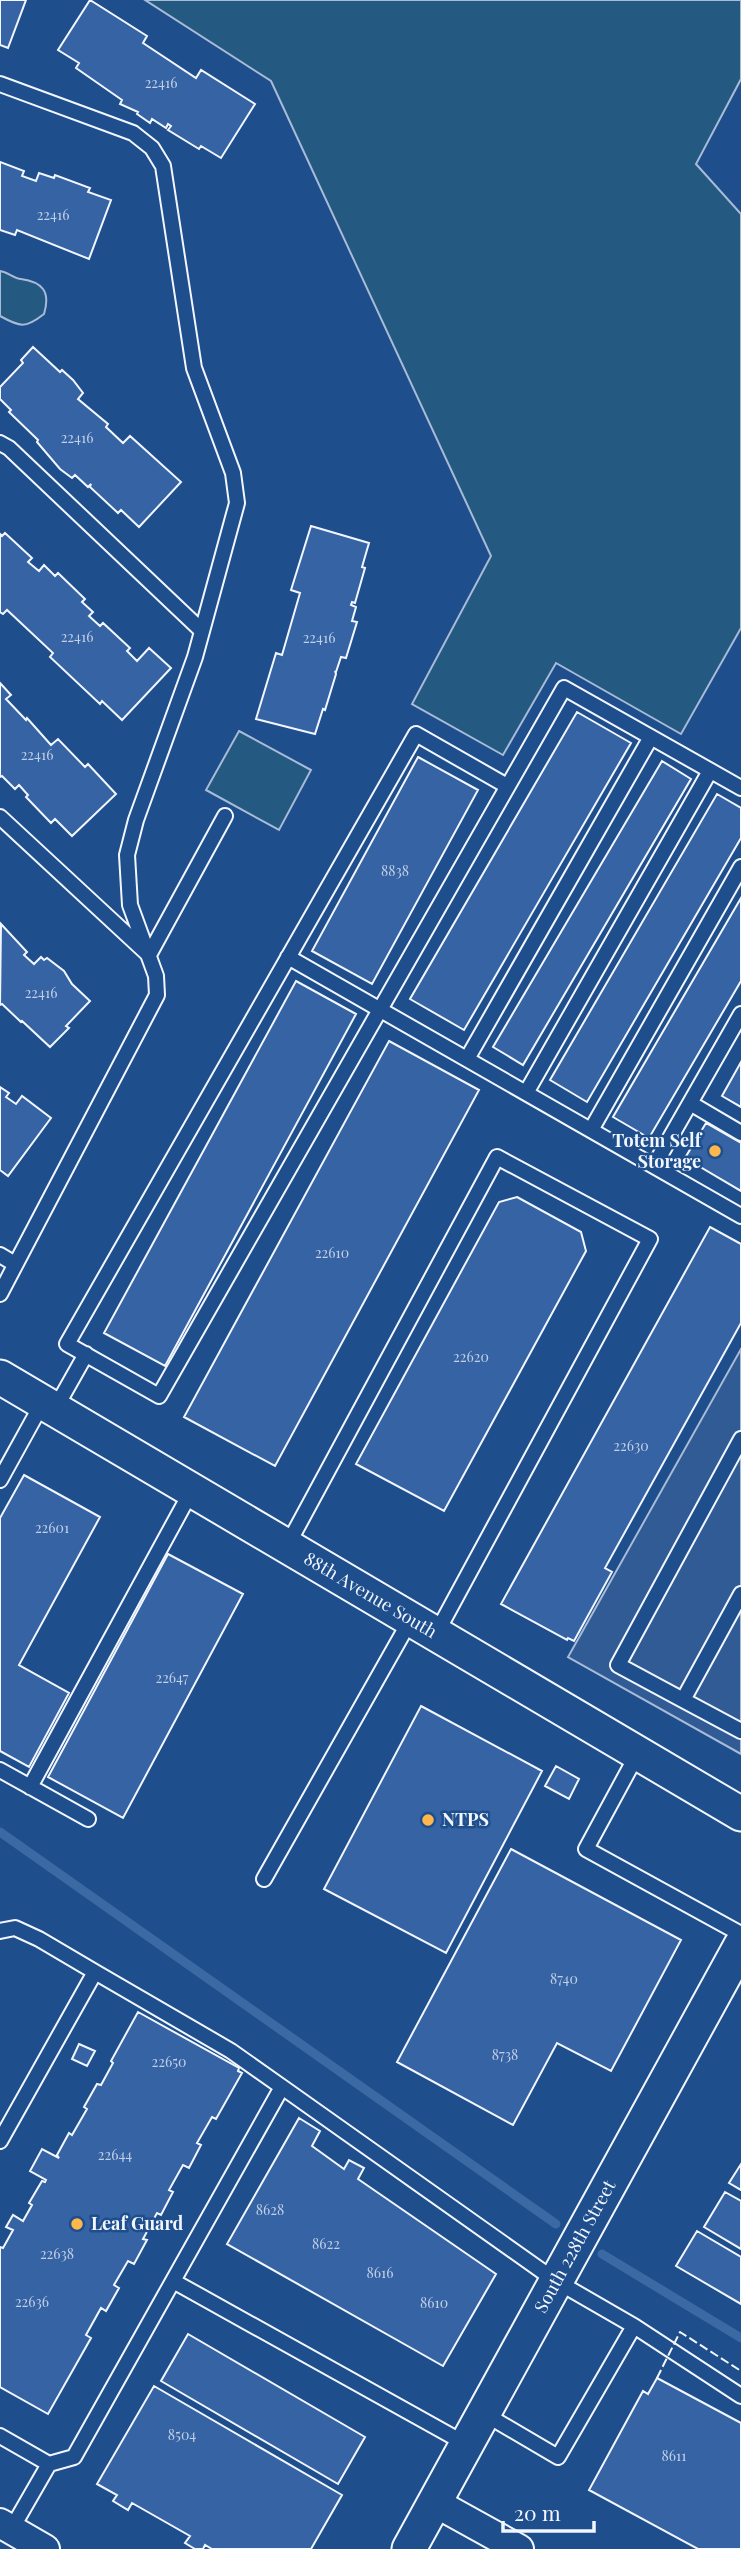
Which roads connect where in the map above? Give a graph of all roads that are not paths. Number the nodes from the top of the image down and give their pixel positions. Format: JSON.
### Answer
{"nodes":[{"id":1,"x":0,"y":84,"type":"edge"},
{"id":2,"x":0,"y":443,"type":"edge"},
{"id":3,"x":202,"y":631,"type":"junction"},
{"id":4,"x":651,"y":737,"type":"junction"},
{"id":5,"x":710,"y":771,"type":"junction"},
{"id":6,"x":508,"y":786,"type":"junction"},
{"id":7,"x":741,"y":788,"type":"edge"},
{"id":8,"x":225,"y":816,"type":"dead end"},
{"id":9,"x":0,"y":817,"type":"edge"},
{"id":10,"x":741,"y":867,"type":"edge"},
{"id":11,"x":149,"y":955,"type":"junction"},
{"id":12,"x":288,"y":957,"type":"junction"},
{"id":13,"x":380,"y":1010,"type":"junction"},
{"id":14,"x":740,"y":1019,"type":"edge"},
{"id":15,"x":467,"y":1059,"type":"junction"},
{"id":16,"x":526,"y":1093,"type":"junction"},
{"id":17,"x":690,"y":1103,"type":"junction"},
{"id":18,"x":591,"y":1130,"type":"junction"},
{"id":19,"x":741,"y":1133,"type":"edge"},
{"id":20,"x":654,"y":1166,"type":"junction"},
{"id":21,"x":741,"y":1216,"type":"edge"},
{"id":22,"x":0,"y":1255,"type":"edge"},
{"id":23,"x":15,"y":1264,"type":"junction"},
{"id":24,"x":0,"y":1294,"type":"edge"},
{"id":25,"x":86,"y":1354,"type":"junction"},
{"id":26,"x":0,"y":1377,"type":"edge"},
{"id":27,"x":49,"y":1406,"type":"junction"},
{"id":28,"x":741,"y":1440,"type":"edge"},
{"id":29,"x":0,"y":1480,"type":"edge"},
{"id":30,"x":192,"y":1490,"type":"junction"},
{"id":31,"x":287,"y":1546,"type":"junction"},
{"id":32,"x":741,"y":1594,"type":"edge"},
{"id":33,"x":423,"y":1626,"type":"junction"},
{"id":34,"x":683,"y":1700,"type":"junction"},
{"id":35,"x":741,"y":1731,"type":"edge"},
{"id":36,"x":638,"y":1753,"type":"junction"},
{"id":37,"x":0,"y":1770,"type":"edge"},
{"id":38,"x":30,"y":1787,"type":"junction"},
{"id":39,"x":741,"y":1814,"type":"edge"},
{"id":40,"x":88,"y":1819,"type":"dead end"},
{"id":41,"x":264,"y":1879,"type":"dead end"},
{"id":42,"x":0,"y":1931,"type":"edge"},
{"id":43,"x":741,"y":1934,"type":"edge"},
{"id":44,"x":741,"y":1945,"type":"edge"},
{"id":45,"x":95,"y":1972,"type":"junction"},
{"id":46,"x":282,"y":2087,"type":"junction"},
{"id":47,"x":0,"y":2141,"type":"edge"},
{"id":48,"x":173,"y":2281,"type":"junction"},
{"id":49,"x":556,"y":2281,"type":"junction"},
{"id":50,"x":634,"y":2326,"type":"junction"},
{"id":51,"x":741,"y":2396,"type":"edge"},
{"id":52,"x":482,"y":2413,"type":"junction"},
{"id":53,"x":0,"y":2436,"type":"edge"},
{"id":54,"x":466,"y":2444,"type":"junction"},
{"id":55,"x":49,"y":2464,"type":"junction"},
{"id":56,"x":434,"y":2501,"type":"junction"},
{"id":57,"x":6,"y":2526,"type":"edge"},
{"id":58,"x":45,"y":2549,"type":"edge"},
{"id":59,"x":409,"y":2549,"type":"edge"},
{"id":60,"x":519,"y":2549,"type":"edge"}],
"edges":[{"from":1,"to":3,"type":"lane"},
{"from":2,"to":3,"type":"lane"},
{"from":3,"to":11,"type":"lane"},
{"from":4,"to":5,"type":"lane"},
{"from":4,"to":6,"type":"lane"},
{"from":4,"to":15,"type":"lane"},
{"from":5,"to":7,"type":"lane"},
{"from":5,"to":16,"type":"lane"},
{"from":6,"to":12,"type":"lane"},
{"from":6,"to":13,"type":"lane"},
{"from":8,"to":11,"type":"lane"},
{"from":9,"to":11,"type":"lane"},
{"from":10,"to":18,"type":"lane"},
{"from":11,"to":23,"type":"lane"},
{"from":12,"to":13,"type":"lane"},
{"from":12,"to":25,"type":"lane"},
{"from":13,"to":15,"type":"lane"},
{"from":13,"to":25,"type":"lane"},
{"from":14,"to":17,"type":"lane"},
{"from":15,"to":16,"type":"lane"},
{"from":16,"to":18,"type":"lane"},
{"from":17,"to":19,"type":"lane"},
{"from":17,"to":20,"type":"lane"},
{"from":18,"to":20,"type":"lane"},
{"from":20,"to":21,"type":"lane"},
{"from":22,"to":23,"type":"lane"},
{"from":23,"to":24,"type":"lane"},
{"from":25,"to":27,"type":"lane"},
{"from":26,"to":27,"type":"street","name":"88th Avenue South"},
{"from":27,"to":29,"type":"lane"},
{"from":27,"to":30,"type":"street","name":"88th Avenue South"},
{"from":28,"to":34,"type":"lane"},
{"from":30,"to":31,"type":"street","name":"88th Avenue South"},
{"from":30,"to":38,"type":"lane"},
{"from":31,"to":33,"type":"street","name":"88th Avenue South"},
{"from":31,"to":33,"type":"lane"},
{"from":32,"to":34,"type":"lane"},
{"from":33,"to":36,"type":"street","name":"88th Avenue South"},
{"from":33,"to":41,"type":"lane"},
{"from":34,"to":35,"type":"lane"},
{"from":36,"to":39,"type":"street","name":"88th Avenue South"},
{"from":36,"to":43,"type":"lane"},
{"from":37,"to":38,"type":"lane"},
{"from":38,"to":40,"type":"lane"},
{"from":42,"to":45,"type":"lane"},
{"from":44,"to":49,"type":"street","name":"South 228th Street"},
{"from":45,"to":46,"type":"lane"},
{"from":45,"to":47,"type":"lane"},
{"from":46,"to":48,"type":"lane"},
{"from":46,"to":49,"type":"lane"},
{"from":48,"to":54,"type":"lane"},
{"from":48,"to":55,"type":"lane"},
{"from":49,"to":50,"type":"lane"},
{"from":49,"to":52,"type":"street","name":"South 228th Street"},
{"from":50,"to":51,"type":"lane"},
{"from":50,"to":52,"type":"lane"},
{"from":52,"to":54,"type":"street","name":"South 228th Street"},
{"from":53,"to":55,"type":"lane"},
{"from":54,"to":56,"type":"street","name":"South 228th Street"},
{"from":55,"to":57,"type":"lane"},
{"from":56,"to":59,"type":"street","name":"South 228th Street"},
{"from":56,"to":60,"type":"street"},
{"from":57,"to":58,"type":"street"}]}
